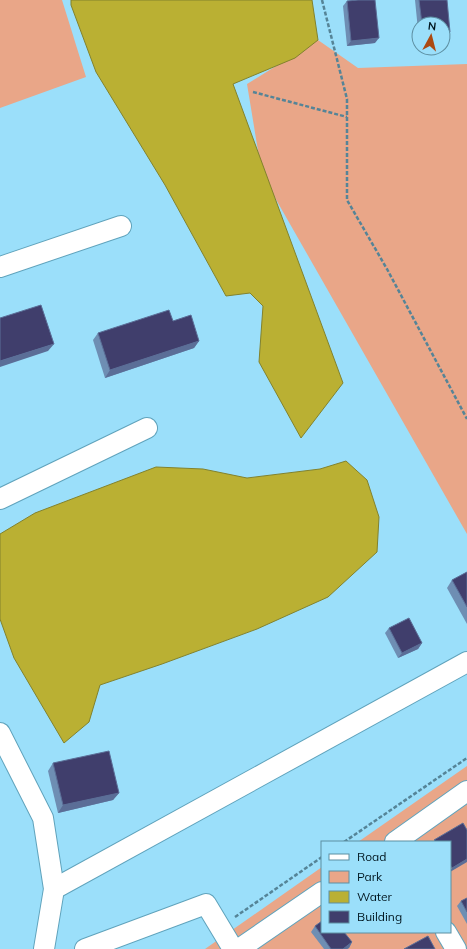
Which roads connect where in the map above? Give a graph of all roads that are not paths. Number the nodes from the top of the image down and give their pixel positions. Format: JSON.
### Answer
{"nodes":[{"id":1,"x":121,"y":226,"type":"dead end"},
{"id":2,"x":0,"y":267,"type":"edge"},
{"id":3,"x":147,"y":428,"type":"dead end"},
{"id":4,"x":0,"y":499,"type":"edge"},
{"id":5,"x":467,"y":662,"type":"edge"},
{"id":6,"x":0,"y":733,"type":"edge"},
{"id":7,"x":467,"y":791,"type":"edge"},
{"id":8,"x":397,"y":841,"type":"edge"},
{"id":9,"x":54,"y":889,"type":"junction"},
{"id":10,"x":321,"y":893,"type":"edge"},
{"id":11,"x":447,"y":933,"type":"edge"},
{"id":12,"x":44,"y":949,"type":"edge"},
{"id":13,"x":85,"y":949,"type":"edge"},
{"id":14,"x":233,"y":949,"type":"edge"},
{"id":15,"x":239,"y":949,"type":"edge"},
{"id":16,"x":456,"y":949,"type":"edge"}],
"edges":[{"from":1,"to":2,"type":"street"},
{"from":3,"to":4,"type":"street"},
{"from":5,"to":9,"type":"street"},
{"from":6,"to":9,"type":"street"},
{"from":7,"to":8,"type":"street"},
{"from":9,"to":12,"type":"street"},
{"from":10,"to":15,"type":"street"},
{"from":11,"to":16,"type":"street"},
{"from":13,"to":14,"type":"street"}]}
